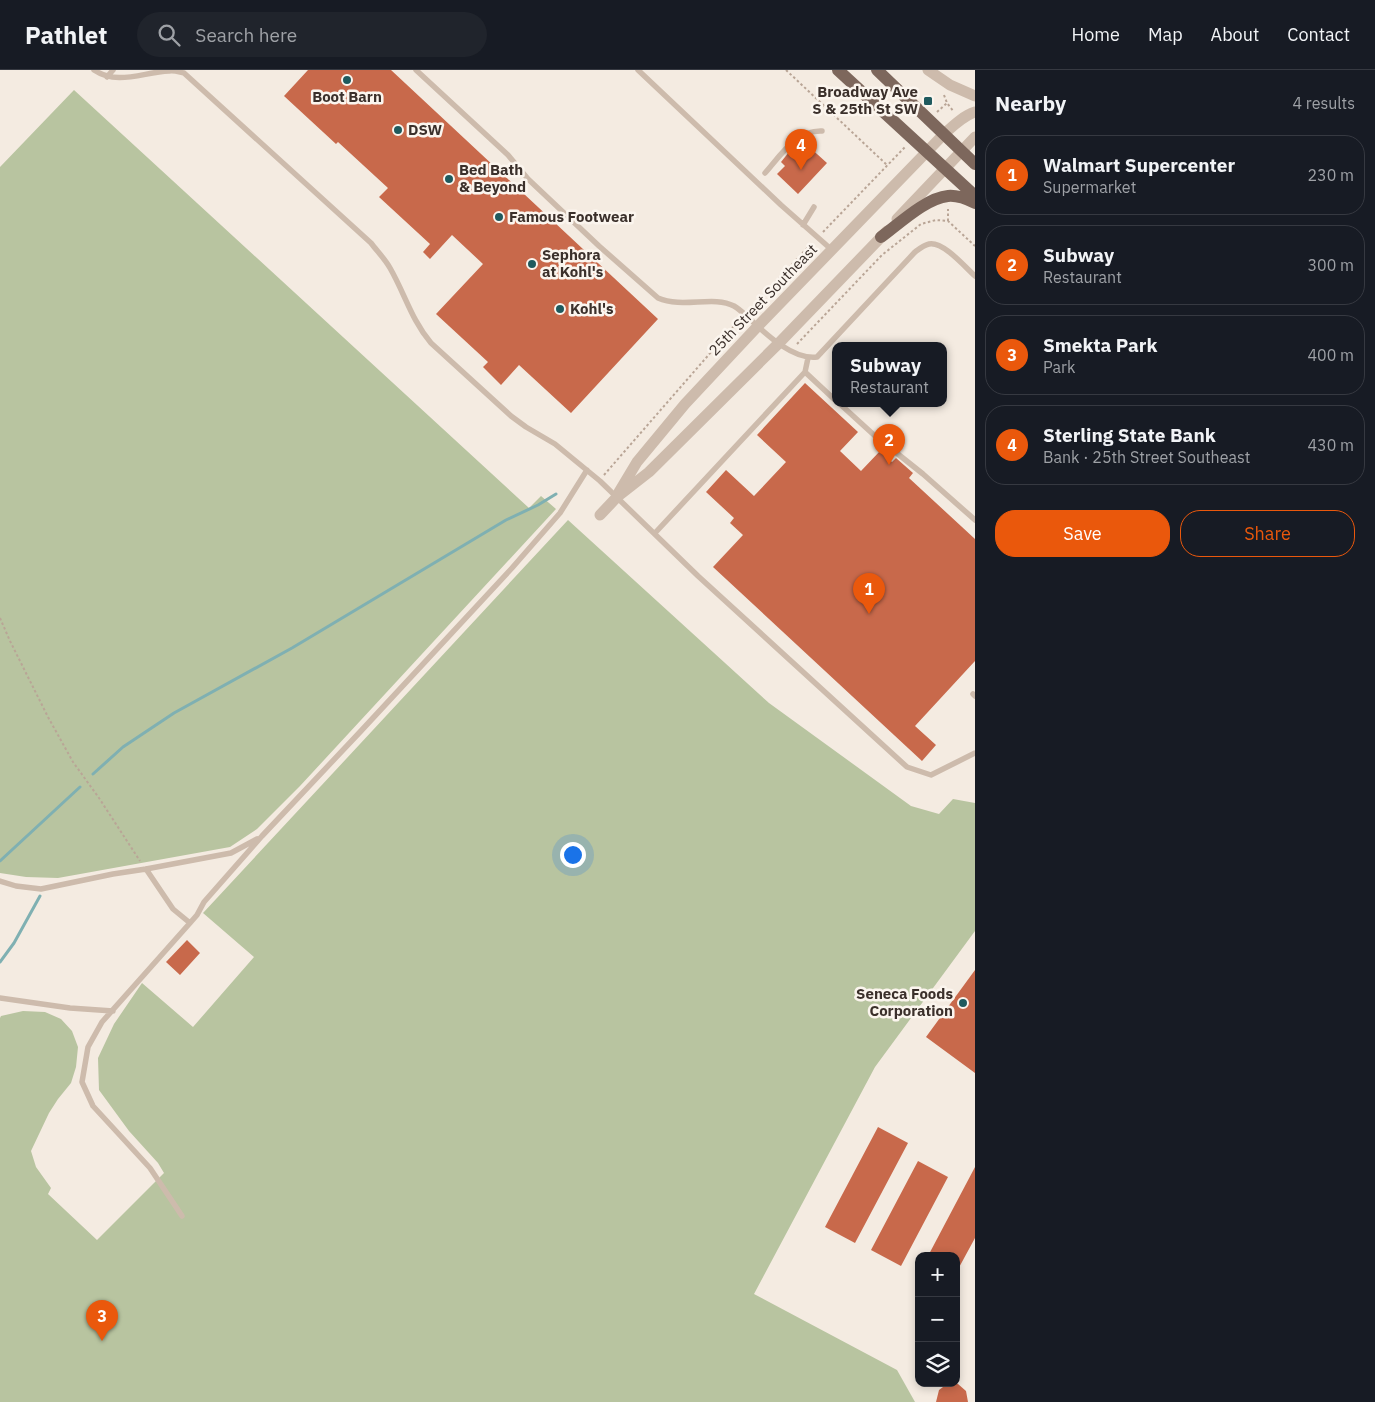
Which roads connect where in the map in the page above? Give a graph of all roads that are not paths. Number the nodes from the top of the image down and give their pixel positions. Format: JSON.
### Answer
{"nodes":[{"id":1,"x":94,"y":70,"type":"edge"},
{"id":2,"x":113,"y":70,"type":"edge"},
{"id":3,"x":170,"y":70,"type":"edge"},
{"id":4,"x":416,"y":70,"type":"edge"},
{"id":5,"x":638,"y":70,"type":"edge"},
{"id":6,"x":838,"y":70,"type":"edge"},
{"id":7,"x":877,"y":70,"type":"edge"},
{"id":8,"x":928,"y":70,"type":"edge"},
{"id":9,"x":107,"y":77,"type":"junction"},
{"id":10,"x":975,"y":96,"type":"edge"},
{"id":11,"x":975,"y":112,"type":"edge"},
{"id":12,"x":822,"y":131,"type":"dead end"},
{"id":13,"x":944,"y":134,"type":"junction"},
{"id":14,"x":975,"y":137,"type":"edge"},
{"id":15,"x":927,"y":151,"type":"junction"},
{"id":16,"x":962,"y":152,"type":"junction"},
{"id":17,"x":975,"y":164,"type":"edge"},
{"id":18,"x":945,"y":168,"type":"junction"},
{"id":19,"x":765,"y":173,"type":"dead end"},
{"id":20,"x":975,"y":196,"type":"edge"},
{"id":21,"x":975,"y":203,"type":"edge"},
{"id":22,"x":814,"y":206,"type":"dead end"},
{"id":23,"x":803,"y":225,"type":"junction"},
{"id":24,"x":881,"y":237,"type":"junction"},
{"id":25,"x":832,"y":250,"type":"junction"},
{"id":26,"x":975,"y":276,"type":"edge"},
{"id":27,"x":757,"y":327,"type":"junction"},
{"id":28,"x":779,"y":343,"type":"junction"},
{"id":29,"x":808,"y":358,"type":"junction"},
{"id":30,"x":805,"y":372,"type":"junction"},
{"id":31,"x":832,"y":397,"type":"edge"},
{"id":32,"x":843,"y":407,"type":"edge"},
{"id":33,"x":587,"y":470,"type":"junction"},
{"id":34,"x":617,"y":497,"type":"junction"},
{"id":35,"x":600,"y":515,"type":"dead end"},
{"id":36,"x":975,"y":520,"type":"edge"},
{"id":37,"x":655,"y":534,"type":"junction"},
{"id":38,"x":975,"y":753,"type":"edge"},
{"id":39,"x":262,"y":836,"type":"junction"},
{"id":40,"x":146,"y":869,"type":"junction"},
{"id":41,"x":0,"y":881,"type":"edge"},
{"id":42,"x":190,"y":923,"type":"junction"},
{"id":43,"x":0,"y":998,"type":"edge"},
{"id":44,"x":113,"y":1011,"type":"junction"},
{"id":45,"x":182,"y":1216,"type":"dead end"}],
"edges":[{"from":1,"to":9,"type":"lane"},
{"from":2,"to":9,"type":"lane"},
{"from":3,"to":9,"type":"lane"},
{"from":3,"to":33,"type":"lane"},
{"from":4,"to":27,"type":"lane"},
{"from":5,"to":23,"type":"lane"},
{"from":6,"to":15,"type":"main road"},
{"from":7,"to":13,"type":"main road"},
{"from":8,"to":10,"type":"street"},
{"from":11,"to":13,"type":"street","name":"25th Street Southeast"},
{"from":12,"to":19,"type":"lane"},
{"from":13,"to":15,"type":"street","name":"25th Street Southeast"},
{"from":13,"to":16,"type":"main road"},
{"from":14,"to":16,"type":"street","name":"25th Street Southeast"},
{"from":15,"to":18,"type":"main road"},
{"from":15,"to":25,"type":"street","name":"25th Street Southeast"},
{"from":16,"to":17,"type":"main road"},
{"from":16,"to":18,"type":"street","name":"25th Street Southeast"},
{"from":18,"to":20,"type":"main road"},
{"from":18,"to":24,"type":"street","name":"25th Street Southeast"},
{"from":21,"to":24,"type":"main road"},
{"from":22,"to":23,"type":"lane"},
{"from":23,"to":25,"type":"lane"},
{"from":24,"to":28,"type":"street","name":"25th Street Southeast"},
{"from":25,"to":27,"type":"street","name":"25th Street Southeast"},
{"from":26,"to":29,"type":"lane"},
{"from":27,"to":28,"type":"lane"},
{"from":27,"to":34,"type":"street","name":"25th Street Southeast"},
{"from":28,"to":29,"type":"lane"},
{"from":28,"to":34,"type":"street","name":"25th Street Southeast"},
{"from":29,"to":30,"type":"lane"},
{"from":30,"to":31,"type":"lane"},
{"from":30,"to":37,"type":"lane"},
{"from":32,"to":36,"type":"lane"},
{"from":33,"to":34,"type":"lane"},
{"from":33,"to":39,"type":"lane"},
{"from":34,"to":35,"type":"street","name":"25th Street Southeast"},
{"from":34,"to":37,"type":"lane"},
{"from":37,"to":38,"type":"lane"},
{"from":39,"to":40,"type":"lane"},
{"from":39,"to":42,"type":"lane"},
{"from":40,"to":41,"type":"lane"},
{"from":40,"to":42,"type":"lane"},
{"from":42,"to":44,"type":"lane"},
{"from":43,"to":44,"type":"lane"},
{"from":44,"to":45,"type":"lane"}]}
